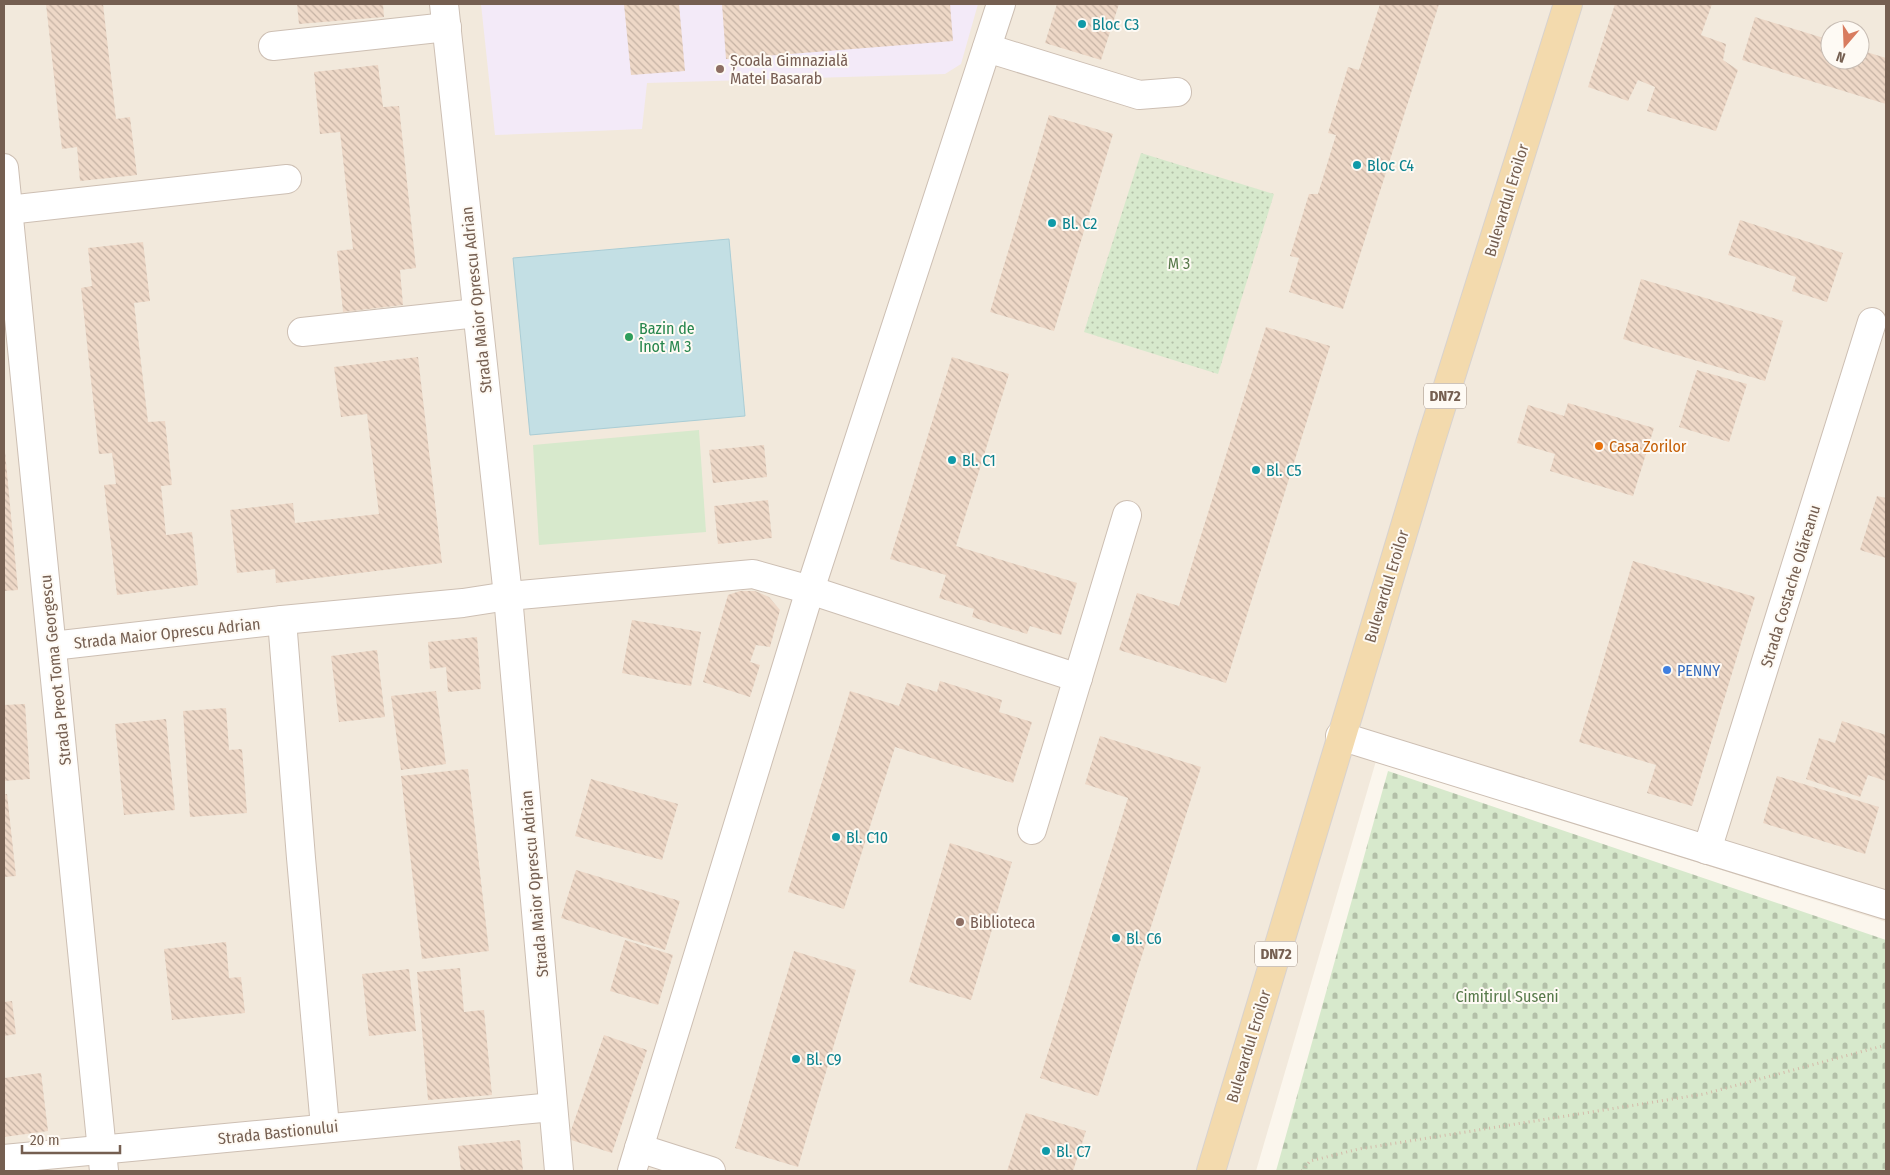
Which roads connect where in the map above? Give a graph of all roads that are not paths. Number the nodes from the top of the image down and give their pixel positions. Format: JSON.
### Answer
{"nodes":[{"id":1,"x":1001,"y":4,"type":"edge"},
{"id":2,"x":1568,"y":4,"type":"edge"},
{"id":3,"x":445,"y":15,"type":"edge"},
{"id":4,"x":273,"y":46,"type":"dead end"},
{"id":5,"x":987,"y":48,"type":"junction"},
{"id":6,"x":1177,"y":92,"type":"dead end"},
{"id":7,"x":4,"y":168,"type":"edge"},
{"id":8,"x":287,"y":179,"type":"dead end"},
{"id":9,"x":8,"y":210,"type":"junction"},
{"id":10,"x":478,"y":313,"type":"junction"},
{"id":11,"x":1872,"y":322,"type":"dead end"},
{"id":12,"x":302,"y":332,"type":"dead end"},
{"id":13,"x":1127,"y":516,"type":"dead end"},
{"id":14,"x":810,"y":590,"type":"junction"},
{"id":15,"x":508,"y":596,"type":"junction"},
{"id":16,"x":282,"y":620,"type":"junction"},
{"id":17,"x":52,"y":646,"type":"junction"},
{"id":18,"x":1078,"y":678,"type":"junction"},
{"id":19,"x":1340,"y":736,"type":"junction"},
{"id":20,"x":1032,"y":830,"type":"dead end"},
{"id":21,"x":1707,"y":850,"type":"junction"},
{"id":22,"x":1886,"y":905,"type":"edge"},
{"id":23,"x":553,"y":1107,"type":"junction"},
{"id":24,"x":325,"y":1127,"type":"junction"},
{"id":25,"x":4,"y":1159,"type":"edge"},
{"id":26,"x":103,"y":1160,"type":"edge"},
{"id":27,"x":635,"y":1160,"type":"edge"},
{"id":28,"x":559,"y":1171,"type":"edge"},
{"id":29,"x":711,"y":1171,"type":"edge"},
{"id":30,"x":1211,"y":1171,"type":"edge"}],
"edges":[{"from":1,"to":5,"type":"street"},
{"from":2,"to":19,"type":"main road","name":"Bulevardul Eroilor","number":"DN72"},
{"from":3,"to":4,"type":"street"},
{"from":3,"to":10,"type":"street","name":"Strada Maior Oprescu Adrian"},
{"from":5,"to":6,"type":"street"},
{"from":5,"to":14,"type":"street"},
{"from":7,"to":9,"type":"street","name":"Strada Preot Toma Georgescu"},
{"from":8,"to":9,"type":"street"},
{"from":9,"to":17,"type":"street","name":"Strada Preot Toma Georgescu"},
{"from":10,"to":12,"type":"street"},
{"from":10,"to":15,"type":"street","name":"Strada Maior Oprescu Adrian"},
{"from":11,"to":21,"type":"street","name":"Strada Costache Olăreanu"},
{"from":13,"to":18,"type":"street"},
{"from":14,"to":15,"type":"street","name":"Strada Maior Oprescu Adrian"},
{"from":14,"to":18,"type":"street","name":"Strada Maior Oprescu Adrian"},
{"from":14,"to":27,"type":"street"},
{"from":15,"to":16,"type":"street","name":"Strada Maior Oprescu Adrian"},
{"from":15,"to":23,"type":"street","name":"Strada Maior Oprescu Adrian"},
{"from":16,"to":17,"type":"street","name":"Strada Maior Oprescu Adrian"},
{"from":16,"to":24,"type":"street","name":"Strada Maior Oprescu Adrian"},
{"from":17,"to":26,"type":"street","name":"Strada Preot Toma Georgescu"},
{"from":18,"to":20,"type":"street"},
{"from":19,"to":21,"type":"street"},
{"from":19,"to":30,"type":"main road","name":"Bulevardul Eroilor","number":"DN72"},
{"from":21,"to":22,"type":"street"},
{"from":23,"to":24,"type":"street","name":"Strada Bastionului"},
{"from":23,"to":28,"type":"street","name":"Strada Maior Oprescu Adrian"},
{"from":24,"to":26,"type":"street","name":"Strada Bastionului"},
{"from":25,"to":26,"type":"street","name":"Strada Bastionului"},
{"from":27,"to":29,"type":"street"}]}
